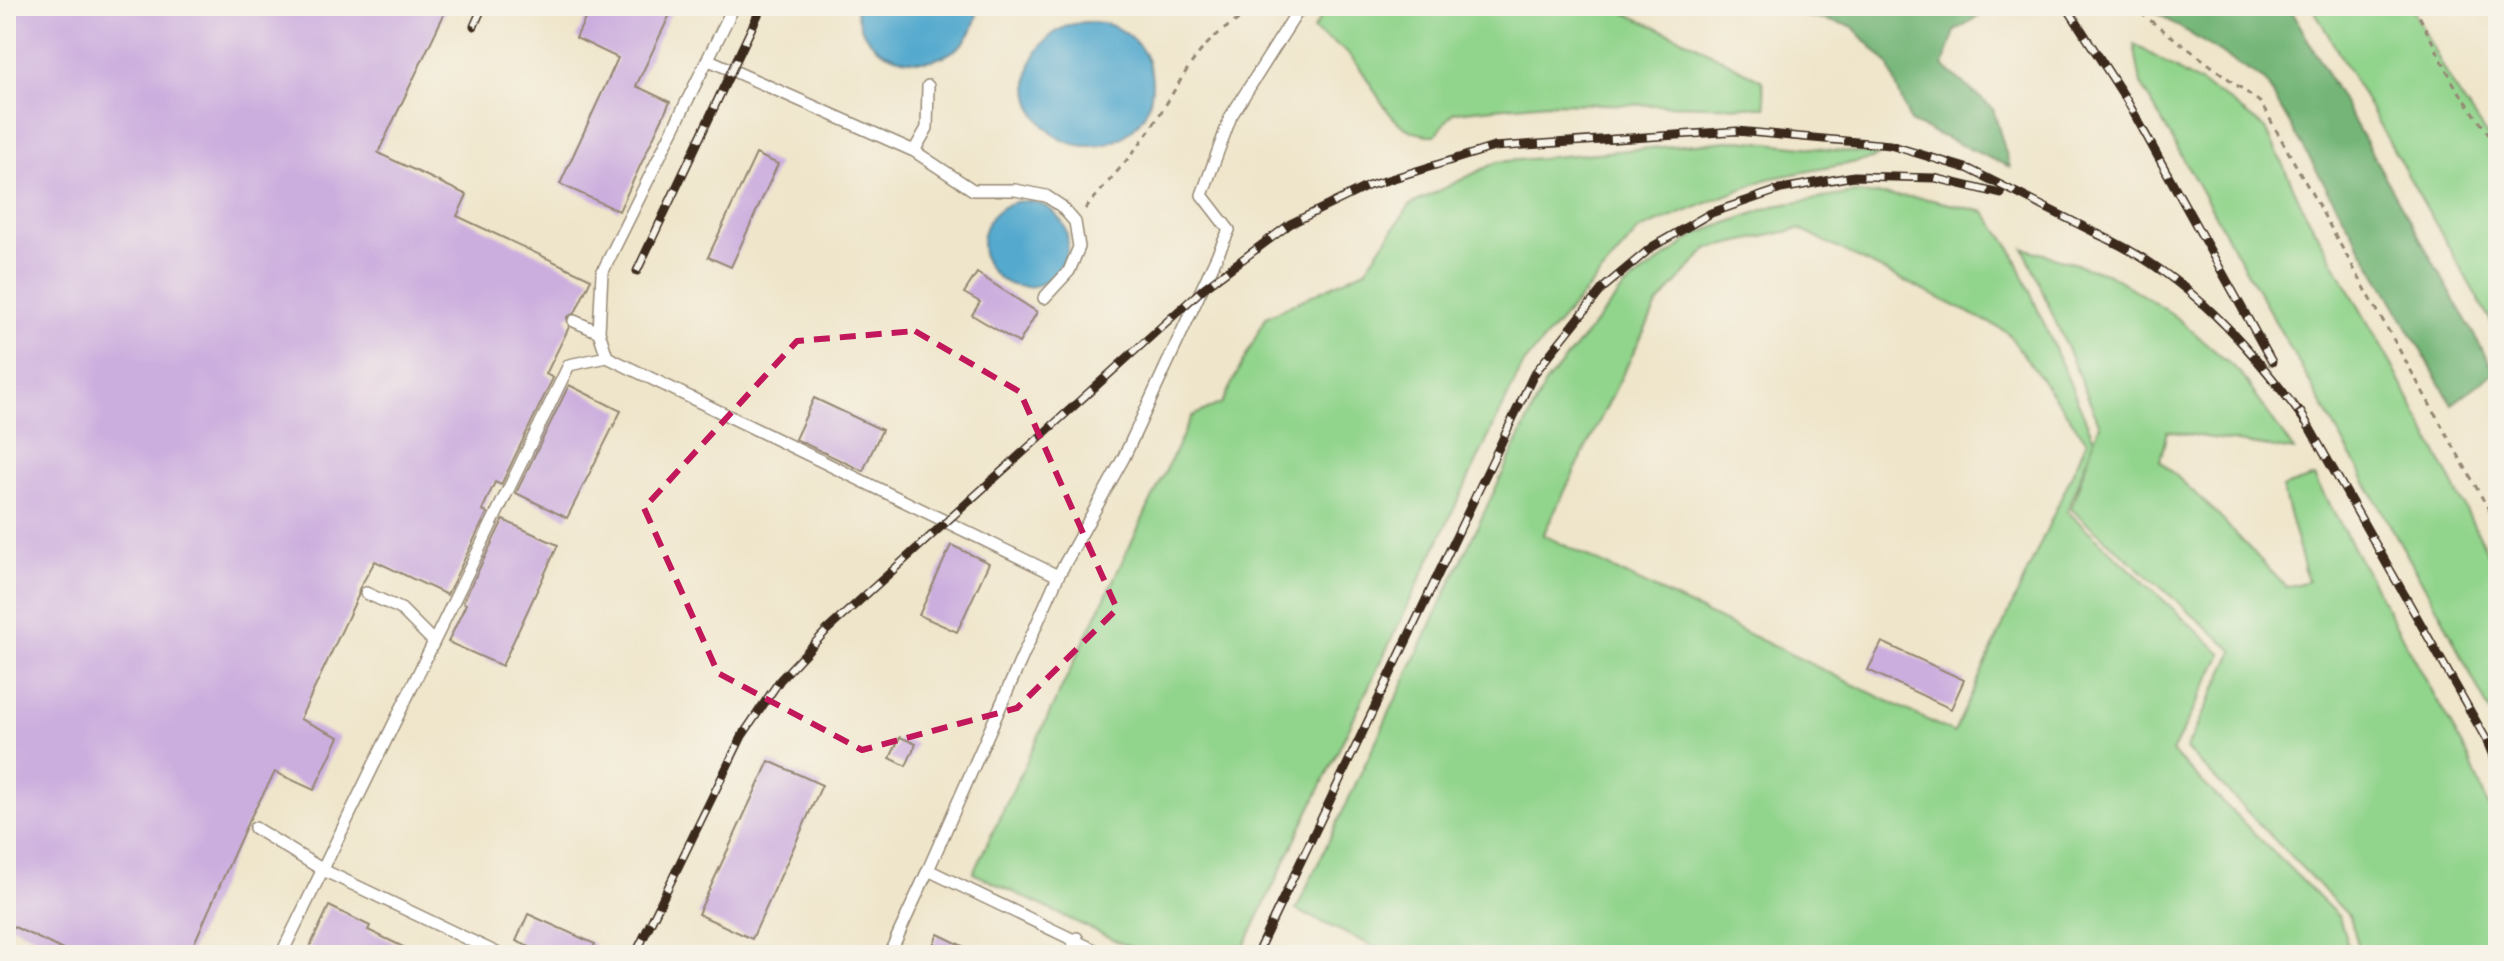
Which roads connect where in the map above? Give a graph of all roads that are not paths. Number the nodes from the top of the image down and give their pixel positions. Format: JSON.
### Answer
{"nodes":[{"id":1,"x":734,"y":6,"type":"edge"},
{"id":2,"x":1301,"y":6,"type":"edge"},
{"id":3,"x":709,"y":60,"type":"junction"},
{"id":4,"x":928,"y":86,"type":"dead end"},
{"id":5,"x":914,"y":151,"type":"junction"},
{"id":6,"x":1044,"y":298,"type":"dead end"},
{"id":7,"x":574,"y":321,"type":"dead end"},
{"id":8,"x":599,"y":332,"type":"junction"},
{"id":9,"x":607,"y":357,"type":"junction"},
{"id":10,"x":1058,"y":576,"type":"junction"},
{"id":11,"x":366,"y":593,"type":"dead end"},
{"id":12,"x":434,"y":642,"type":"junction"},
{"id":13,"x":255,"y":828,"type":"dead end"},
{"id":14,"x":323,"y":870,"type":"junction"},
{"id":15,"x":928,"y":870,"type":"junction"},
{"id":16,"x":1077,"y":938,"type":"junction"},
{"id":17,"x":281,"y":955,"type":"edge"},
{"id":18,"x":501,"y":955,"type":"edge"},
{"id":19,"x":889,"y":955,"type":"edge"},
{"id":20,"x":1069,"y":955,"type":"edge"},
{"id":21,"x":1105,"y":955,"type":"edge"}],
"edges":[{"from":1,"to":3,"type":"lane"},
{"from":2,"to":10,"type":"lane"},
{"from":3,"to":5,"type":"lane"},
{"from":3,"to":8,"type":"lane"},
{"from":4,"to":5,"type":"lane"},
{"from":5,"to":6,"type":"lane"},
{"from":7,"to":8,"type":"lane"},
{"from":8,"to":9,"type":"lane"},
{"from":9,"to":10,"type":"lane"},
{"from":9,"to":12,"type":"lane"},
{"from":10,"to":15,"type":"lane"},
{"from":11,"to":12,"type":"lane"},
{"from":12,"to":14,"type":"lane"},
{"from":13,"to":14,"type":"lane"},
{"from":14,"to":17,"type":"lane"},
{"from":14,"to":18,"type":"lane"},
{"from":15,"to":16,"type":"lane"},
{"from":15,"to":19,"type":"lane"},
{"from":16,"to":20,"type":"lane"},
{"from":16,"to":21,"type":"lane"}]}
